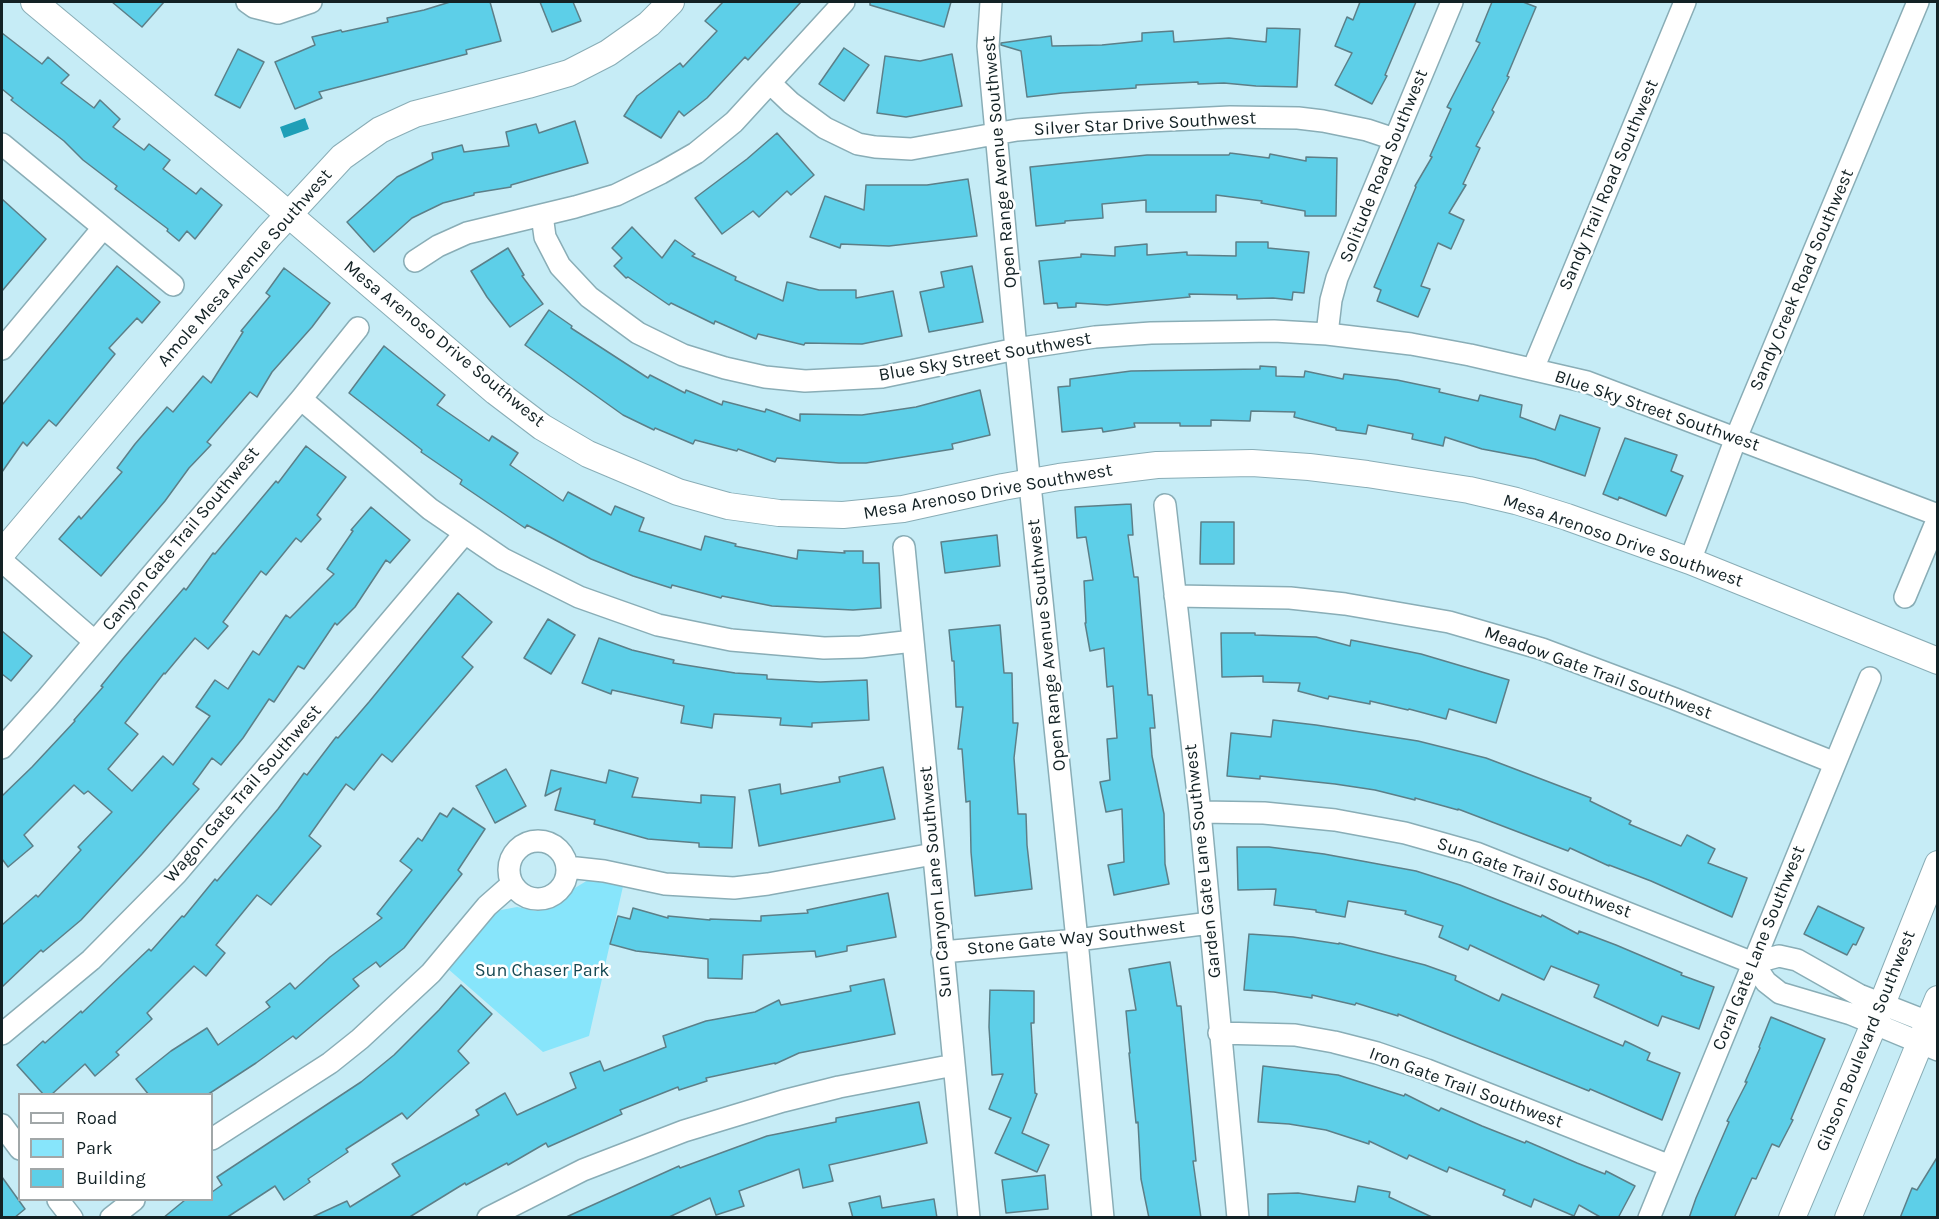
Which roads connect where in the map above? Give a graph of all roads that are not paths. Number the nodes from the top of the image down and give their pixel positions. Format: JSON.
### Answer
{"nodes":[{"id":1,"x":34,"y":2,"type":"edge"},
{"id":2,"x":247,"y":2,"type":"edge"},
{"id":3,"x":311,"y":2,"type":"edge"},
{"id":4,"x":671,"y":2,"type":"edge"},
{"id":5,"x":844,"y":2,"type":"edge"},
{"id":6,"x":991,"y":2,"type":"edge"},
{"id":7,"x":1452,"y":2,"type":"edge"},
{"id":8,"x":1685,"y":2,"type":"edge"},
{"id":9,"x":1918,"y":2,"type":"edge"},
{"id":10,"x":771,"y":84,"type":"junction"},
{"id":11,"x":997,"y":134,"type":"junction"},
{"id":12,"x":1394,"y":139,"type":"junction"},
{"id":13,"x":2,"y":144,"type":"edge"},
{"id":14,"x":288,"y":214,"type":"junction"},
{"id":15,"x":542,"y":215,"type":"junction"},
{"id":16,"x":103,"y":228,"type":"junction"},
{"id":17,"x":414,"y":261,"type":"dead end"},
{"id":18,"x":173,"y":285,"type":"dead end"},
{"id":19,"x":358,"y":328,"type":"dead end"},
{"id":20,"x":1327,"y":334,"type":"junction"},
{"id":21,"x":2,"y":349,"type":"edge"},
{"id":22,"x":1016,"y":349,"type":"junction"},
{"id":23,"x":1533,"y":369,"type":"junction"},
{"id":24,"x":301,"y":399,"type":"junction"},
{"id":25,"x":1736,"y":438,"type":"junction"},
{"id":26,"x":1030,"y":482,"type":"junction"},
{"id":27,"x":1165,"y":505,"type":"dead end"},
{"id":28,"x":1938,"y":516,"type":"edge"},
{"id":29,"x":465,"y":533,"type":"junction"},
{"id":30,"x":904,"y":547,"type":"dead end"},
{"id":31,"x":2,"y":553,"type":"edge"},
{"id":32,"x":2,"y":561,"type":"edge"},
{"id":33,"x":1690,"y":561,"type":"junction"},
{"id":34,"x":1175,"y":596,"type":"junction"},
{"id":35,"x":1905,"y":597,"type":"dead end"},
{"id":36,"x":94,"y":641,"type":"junction"},
{"id":37,"x":913,"y":641,"type":"junction"},
{"id":38,"x":1938,"y":661,"type":"edge"},
{"id":39,"x":1870,"y":678,"type":"dead end"},
{"id":40,"x":2,"y":748,"type":"edge"},
{"id":41,"x":1835,"y":763,"type":"junction"},
{"id":42,"x":1200,"y":812,"type":"junction"},
{"id":43,"x":933,"y":854,"type":"junction"},
{"id":44,"x":1938,"y":864,"type":"edge"},
{"id":45,"x":567,"y":867,"type":"junction"},
{"id":46,"x":512,"y":884,"type":"junction"},
{"id":47,"x":1210,"y":923,"type":"junction"},
{"id":48,"x":1077,"y":940,"type":"junction"},
{"id":49,"x":942,"y":952,"type":"junction"},
{"id":50,"x":1753,"y":963,"type":"junction"},
{"id":51,"x":1812,"y":969,"type":"junction"},
{"id":52,"x":1800,"y":999,"type":"junction"},
{"id":53,"x":1938,"y":999,"type":"edge"},
{"id":54,"x":1878,"y":1014,"type":"junction"},
{"id":55,"x":1219,"y":1033,"type":"junction"},
{"id":56,"x":2,"y":1034,"type":"edge"},
{"id":57,"x":1931,"y":1035,"type":"edge"},
{"id":58,"x":954,"y":1065,"type":"junction"},
{"id":59,"x":2,"y":1125,"type":"edge"},
{"id":60,"x":213,"y":1138,"type":"edge"},
{"id":61,"x":18,"y":1146,"type":"edge"},
{"id":62,"x":1670,"y":1166,"type":"junction"},
{"id":63,"x":59,"y":1201,"type":"edge"},
{"id":64,"x":133,"y":1201,"type":"edge"},
{"id":65,"x":72,"y":1218,"type":"edge"},
{"id":66,"x":111,"y":1218,"type":"edge"},
{"id":67,"x":488,"y":1218,"type":"edge"},
{"id":68,"x":969,"y":1218,"type":"edge"},
{"id":69,"x":1103,"y":1218,"type":"edge"},
{"id":70,"x":1238,"y":1218,"type":"edge"},
{"id":71,"x":1649,"y":1218,"type":"edge"},
{"id":72,"x":1792,"y":1218,"type":"edge"},
{"id":73,"x":1848,"y":1218,"type":"edge"}],
"edges":[{"from":1,"to":14,"type":"street","name":"Mesa Arenoso Drive Southwest"},
{"from":2,"to":3,"type":"street"},
{"from":4,"to":14,"type":"street","name":"Amole Mesa Avenue Southwest"},
{"from":5,"to":10,"type":"street"},
{"from":6,"to":11,"type":"street","name":"Open Range Avenue Southwest"},
{"from":7,"to":12,"type":"street","name":"Solitude Road Southwest"},
{"from":8,"to":23,"type":"street","name":"Sandy Trail Road Southwest"},
{"from":9,"to":25,"type":"street","name":"Sandy Creek Road Southwest"},
{"from":10,"to":11,"type":"street","name":"Silver Star Drive Southwest"},
{"from":10,"to":15,"type":"street"},
{"from":11,"to":12,"type":"street","name":"Silver Star Drive Southwest"},
{"from":11,"to":22,"type":"street","name":"Open Range Avenue Southwest"},
{"from":12,"to":20,"type":"street","name":"Solitude Road Southwest"},
{"from":13,"to":16,"type":"street"},
{"from":14,"to":26,"type":"street","name":"Mesa Arenoso Drive Southwest"},
{"from":14,"to":31,"type":"street","name":"Amole Mesa Avenue Southwest"},
{"from":15,"to":17,"type":"street"},
{"from":15,"to":22,"type":"street","name":"Blue Sky Street Southwest"},
{"from":16,"to":18,"type":"street"},
{"from":16,"to":21,"type":"street"},
{"from":19,"to":24,"type":"street","name":"Canyon Gate Trail Southwest"},
{"from":20,"to":22,"type":"street","name":"Blue Sky Street Southwest"},
{"from":20,"to":23,"type":"street","name":"Blue Sky Street Southwest"},
{"from":22,"to":26,"type":"street","name":"Open Range Avenue Southwest"},
{"from":23,"to":25,"type":"street","name":"Blue Sky Street Southwest"},
{"from":24,"to":29,"type":"street"},
{"from":24,"to":36,"type":"street","name":"Canyon Gate Trail Southwest"},
{"from":25,"to":28,"type":"street","name":"Blue Sky Street Southwest"},
{"from":25,"to":33,"type":"street","name":"Sandy Creek Road Southwest"},
{"from":26,"to":33,"type":"street","name":"Mesa Arenoso Drive Southwest"},
{"from":26,"to":48,"type":"street","name":"Open Range Avenue Southwest"},
{"from":27,"to":34,"type":"street","name":"Garden Gate Lane Southwest"},
{"from":28,"to":35,"type":"street"},
{"from":29,"to":37,"type":"street"},
{"from":29,"to":56,"type":"street","name":"Wagon Gate Trail Southwest"},
{"from":30,"to":37,"type":"street","name":"Sun Canyon Lane Southwest"},
{"from":32,"to":36,"type":"street"},
{"from":33,"to":38,"type":"street","name":"Mesa Arenoso Drive Southwest"},
{"from":34,"to":41,"type":"street","name":"Meadow Gate Trail Southwest"},
{"from":34,"to":42,"type":"street","name":"Garden Gate Lane Southwest"},
{"from":36,"to":40,"type":"street","name":"Canyon Gate Trail Southwest"},
{"from":37,"to":43,"type":"street","name":"Sun Canyon Lane Southwest"},
{"from":39,"to":41,"type":"street","name":"Coral Gate Lane Southwest"},
{"from":41,"to":50,"type":"street","name":"Coral Gate Lane Southwest"},
{"from":42,"to":47,"type":"street","name":"Garden Gate Lane Southwest"},
{"from":42,"to":50,"type":"street","name":"Sun Gate Trail Southwest"},
{"from":43,"to":45,"type":"street"},
{"from":43,"to":49,"type":"street","name":"Sun Canyon Lane Southwest"},
{"from":44,"to":54,"type":"street","name":"Gibson Boulevard Southwest"},
{"from":45,"to":46,"type":"street"},
{"from":45,"to":46,"type":"street"},
{"from":46,"to":60,"type":"street"},
{"from":47,"to":48,"type":"street","name":"Stone Gate Way Southwest"},
{"from":47,"to":55,"type":"street","name":"Garden Gate Lane Southwest"},
{"from":48,"to":49,"type":"street","name":"Stone Gate Way Southwest"},
{"from":48,"to":69,"type":"street","name":"Open Range Avenue Southwest"},
{"from":49,"to":58,"type":"street","name":"Sun Canyon Lane Southwest"},
{"from":50,"to":51,"type":"street"},
{"from":50,"to":52,"type":"street","name":"Sun Gate Trail Southwest"},
{"from":50,"to":62,"type":"street","name":"Coral Gate Lane Southwest"},
{"from":51,"to":52,"type":"street"},
{"from":51,"to":54,"type":"street"},
{"from":52,"to":54,"type":"street","name":"Sun Gate Trail Southwest"},
{"from":53,"to":57,"type":"street"},
{"from":54,"to":57,"type":"street"},
{"from":54,"to":72,"type":"street","name":"Gibson Boulevard Southwest"},
{"from":55,"to":62,"type":"street","name":"Iron Gate Trail Southwest"},
{"from":55,"to":70,"type":"street","name":"Garden Gate Lane Southwest"},
{"from":57,"to":73,"type":"street"},
{"from":58,"to":67,"type":"street"},
{"from":58,"to":68,"type":"street","name":"Sun Canyon Lane Southwest"},
{"from":59,"to":61,"type":"street"},
{"from":62,"to":71,"type":"street","name":"Coral Gate Lane Southwest"},
{"from":63,"to":65,"type":"street"},
{"from":64,"to":66,"type":"street"}]}
